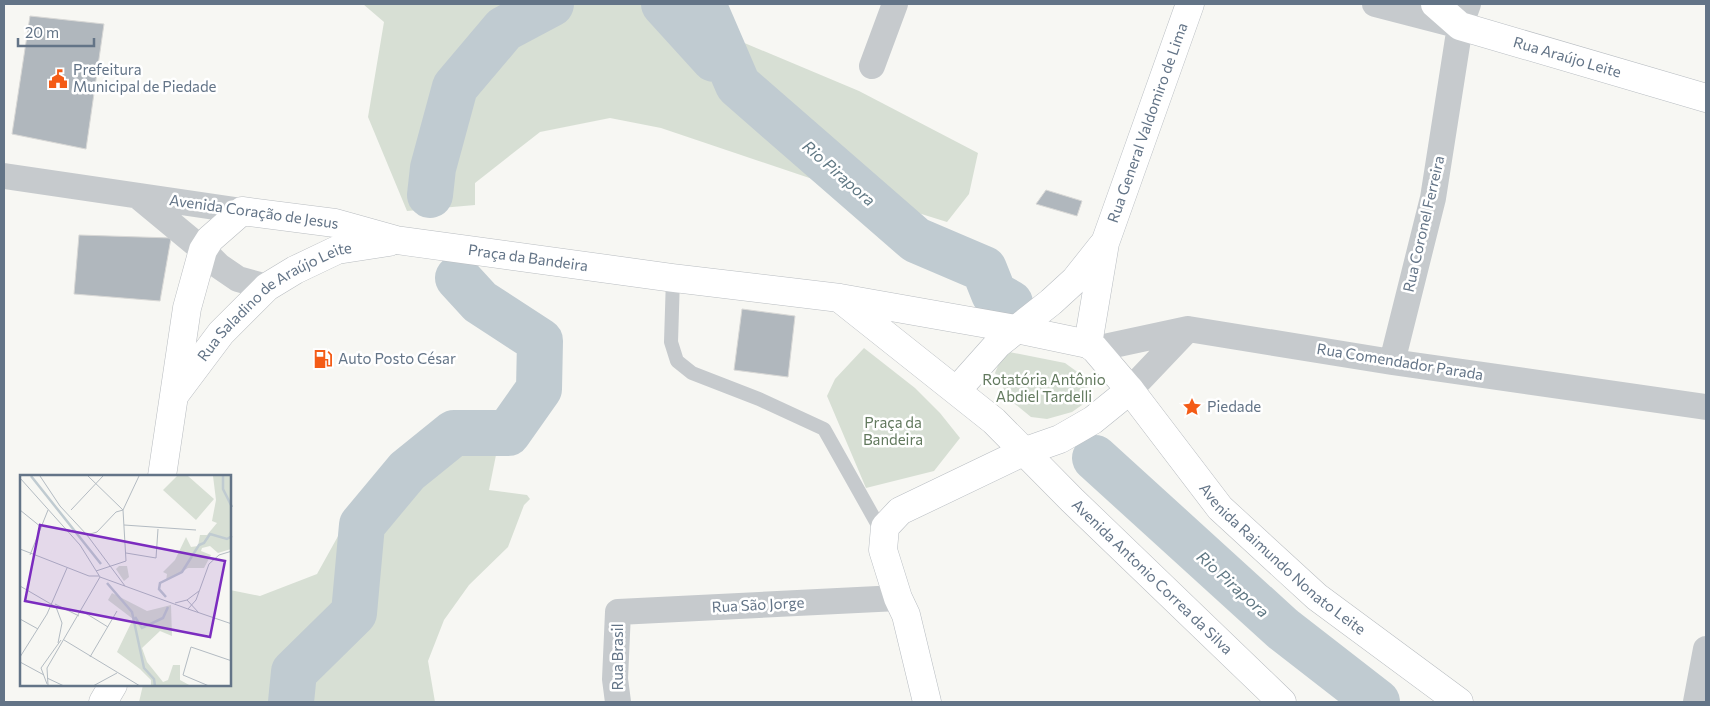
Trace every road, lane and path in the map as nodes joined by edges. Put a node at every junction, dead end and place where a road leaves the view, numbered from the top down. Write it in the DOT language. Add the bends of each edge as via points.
graph roads {
  1 [pos="895,4"];
  2 [pos="1375,4"];
  3 [pos="1435,4"];
  4 [pos="1185,6"];
  5 [pos="1464,15"];
  6 [pos="872,66"];
  7 [pos="1706,98"];
  8 [pos="4,176"];
  9 [pos="139,196"];
  10 [pos="242,211"];
  11 [pos="396,240"];
  12 [pos="1105,243"];
  13 [pos="203,250"];
  14 [pos="673,278"];
  15 [pos="267,288"];
  16 [pos="840,298"];
  17 [pos="1016,329"];
  18 [pos="1188,329"];
  19 [pos="1092,346"];
  20 [pos="1392,362"];
  21 [pos="957,390"];
  22 [pos="1130,390"];
  23 [pos="174,397"];
  24 [pos="1706,408"];
  25 [pos="1024,452"];
  26 [pos="162,475"];
  27 [pos="885,531"];
  28 [pos="898,598"];
  29 [pos="618,612"];
  30 [pos="1706,649"];
  31 [pos="112,686"];
  32 [pos="1701,692"];
  33 [pos="1273,701"];
  34 [pos="103,702"];
  35 [pos="618,702"];
  36 [pos="927,702"];
  37 [pos="1459,702"];
  1 -- 6 [label="street"];
  2 -- 5 [label="street"];
  3 -- 5 [label="main road, Rua Araújo Leite"];
  4 -- 12 [label="main road, Rua General Valdomiro de Lima"];
  5 -- 7 [label="main road, Rua Araújo Leite"];
  5 -- 20 [label="street, Rua Coronel Ferreira" via="1434,198"];
  8 -- 9 [label="street, Avenida Coração de Jesus"];
  9 -- 10 [label="street, Avenida Coração de Jesus"];
  9 -- 13 [label="street, Avenida Coração de Jesus"];
  10 -- 11 [label="main road, Avenida Coração de Jesus" via="335,223"];
  10 -- 13 [label="main road, Rua Saladino de Araújo Leite" via="225,224"];
  11 -- 14 [label="main road, Praça da Bandeira"];
  11 -- 15 [label="main road, Rua Saladino de Araújo Leite" via="336,250"];
  12 -- 17 [label="main road, Rua General Valdomiro de Lima" via="1075,280"];
  12 -- 19 [label="main road, Rua General Valdomiro de Lima"];
  13 -- 15 [label="street, Avenida Coração de Jesus" via="238,279"];
  13 -- 23 [label="main road, Rua Saladino de Araújo Leite" via="186,308"];
  14 -- 16 [label="main road, Praça da Bandeira"];
  14 -- 27 [label="lane" via="671,342 677,361 692,373 760,399 824,429"];
  15 -- 23 [label="main road, Rua Saladino de Araújo Leite" via="221,333"];
  16 -- 17 [label="main road, Praça da Bandeira"];
  16 -- 21 [label="main road"];
  17 -- 19 [label="main road, Praça da Bandeira"];
  17 -- 21 [label="main road, Rua General Valdomiro de Lima" via="998,344"];
  18 -- 19 [label="street, Rua Comendador Parada"];
  18 -- 20 [label="street, Rua Comendador Parada"];
  18 -- 22 [label="street"];
  19 -- 22 [label="main road, Avenida Raimundo Nonato Leite"];
  20 -- 24 [label="street, Rua Comendador Parada"];
  21 -- 25 [label="main road"];
  22 -- 25 [label="main road" via="1094,420"];
  22 -- 37 [label="main road, Avenida Raimundo Nonato Leite" via="1220,508 1317,597"];
  23 -- 26 [label="main road, Rua Saladino de Araújo Leite"];
  25 -- 27 [label="main road" via="900,511"];
  25 -- 33 [label="main road, Avenida Antonio Correa da Silva"];
  27 -- 28 [label="main road" via="883,550"];
  28 -- 29 [label="street, Rua São Jorge"];
  28 -- 36 [label="main road" via="906,615"];
  29 -- 35 [label="street, Rua Brasil" via="615,679"];
  30 -- 32 [label="street"];
  31 -- 34 [label="main road"];
}
